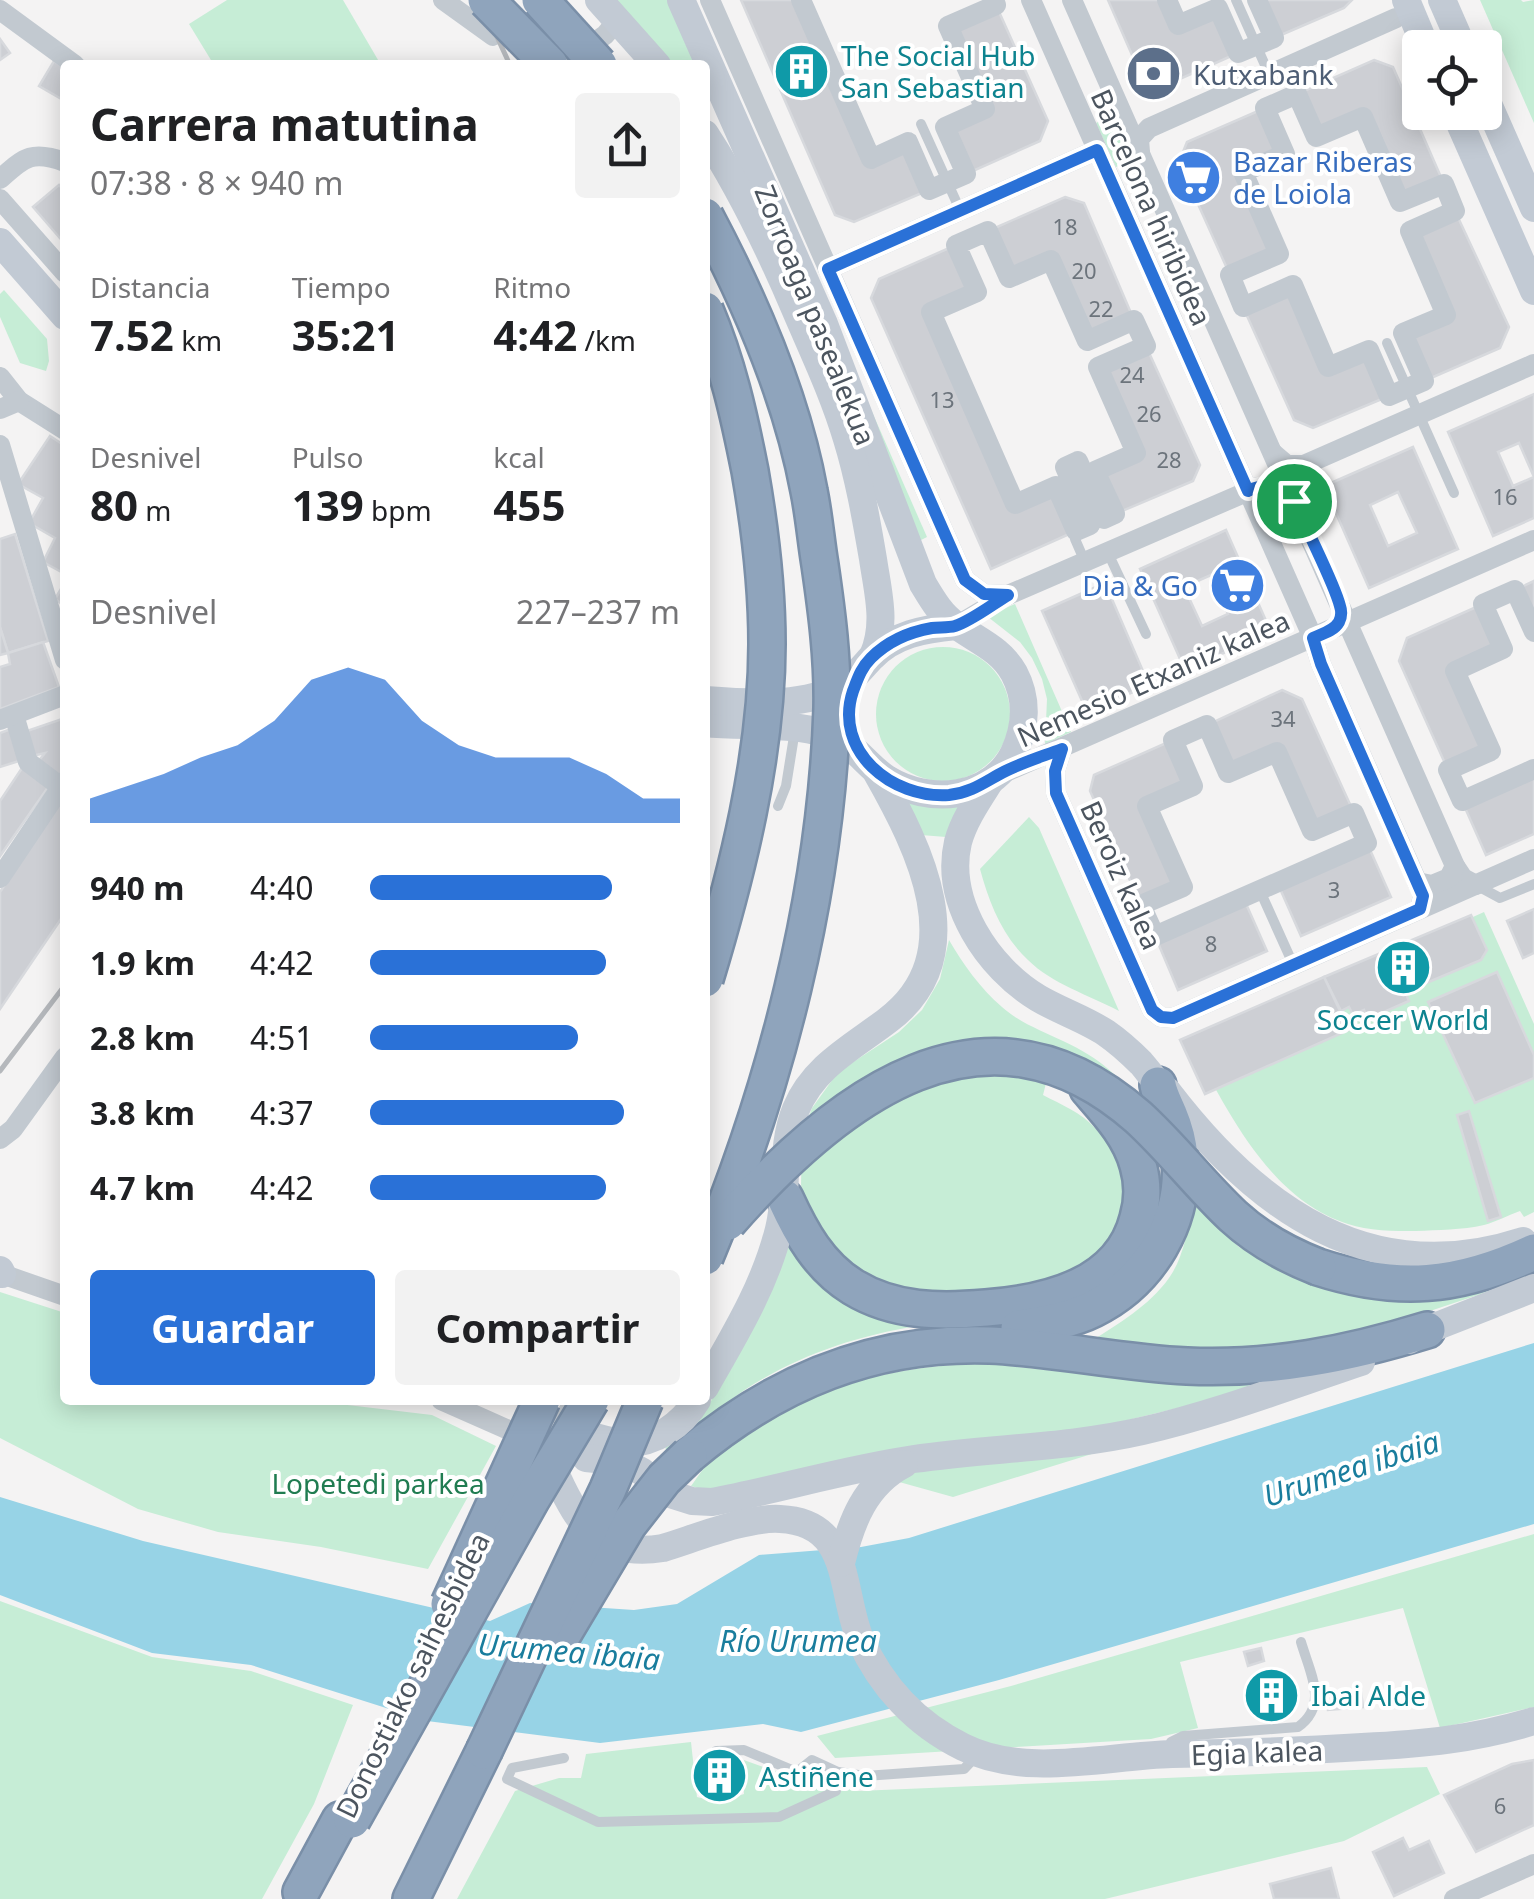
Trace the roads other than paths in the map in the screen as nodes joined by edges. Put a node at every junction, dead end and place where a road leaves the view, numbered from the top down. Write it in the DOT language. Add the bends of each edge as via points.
graph roads {
  1 [pos="443,0"];
  2 [pos="486,0"];
  3 [pos="540,0"];
  4 [pos="681,0"];
  5 [pos="710,0"];
  6 [pos="801,0"];
  7 [pos="994,0"];
  8 [pos="1030,0"];
  9 [pos="1072,0"];
  10 [pos="1167,0"];
  11 [pos="1236,0"];
  12 [pos="1257,0"];
  13 [pos="1442,0"];
  14 [pos="0,10"];
  15 [pos="609,10"];
  16 [pos="1414,17"];
  17 [pos="1455,30"];
  18 [pos="494,36"];
  19 [pos="1256,45"];
  20 [pos="68,60"];
  21 [pos="549,60"];
  22 [pos="594,60"];
  23 [pos="653,60"];
  24 [pos="707,60"];
  25 [pos="710,66"];
  26 [pos="1269,74"];
  27 [pos="921,124"];
  28 [pos="1463,130"];
  29 [pos="1500,130"];
  30 [pos="710,142"];
  31 [pos="1097,150"];
  32 [pos="1140,152"];
  33 [pos="60,161"];
  34 [pos="0,179"];
  35 [pos="947,182"];
  36 [pos="0,199"];
  37 [pos="1534,208"];
  38 [pos="960,210"];
  39 [pos="710,226"];
  40 [pos="0,242"];
  41 [pos="0,259"];
  42 [pos="60,267"];
  43 [pos="828,269"];
  44 [pos="1534,291"];
  45 [pos="60,310"];
  46 [pos="710,322"];
  47 [pos="60,326"];
  48 [pos="1388,343"];
  49 [pos="1534,364"];
  50 [pos="0,377"];
  51 [pos="1408,388"];
  52 [pos="9,405"];
  53 [pos="1419,414"];
  54 [pos="60,428"];
  55 [pos="0,445"];
  56 [pos="1136,453"];
  57 [pos="1273,453"];
  58 [pos="1239,470"];
  59 [pos="1248,491"];
  60 [pos="1454,494"];
  61 [pos="1227,500"];
  62 [pos="1294,501"];
  63 [pos="21,515"];
  64 [pos="0,523"];
  65 [pos="1075,538"];
  66 [pos="1534,540"];
  67 [pos="1108,552"];
  68 [pos="1085,562"];
  69 [pos="1008,595"];
  70 [pos="957,620"];
  71 [pos="1335,629"];
  72 [pos="1534,632"];
  73 [pos="1146,634"];
  74 [pos="60,644"];
  75 [pos="866,664"];
  76 [pos="60,697"];
  77 [pos="710,700"];
  78 [pos="7,717"];
  79 [pos="710,724"];
  80 [pos="796,728"];
  81 [pos="1062,749"];
  82 [pos="866,759"];
  83 [pos="1534,769"];
  84 [pos="994,778"];
  85 [pos="60,782"];
  86 [pos="60,788"];
  87 [pos="778,806"];
  88 [pos="1366,843"];
  89 [pos="1534,859"];
  90 [pos="1455,866"];
  91 [pos="0,878"];
  92 [pos="1417,882"];
  93 [pos="1534,884"];
  94 [pos="1476,885"];
  95 [pos="1261,892"];
  96 [pos="1420,909"];
  97 [pos="710,960"];
  98 [pos="1294,965"];
  99 [pos="60,1063"];
  100 [pos="1078,1077"];
  101 [pos="1158,1085"];
  102 [pos="10,1120"];
  103 [pos="0,1139"];
  104 [pos="785,1198"];
  105 [pos="1534,1238"];
  106 [pos="710,1242"];
  107 [pos="710,1246"];
  108 [pos="1534,1252"];
  109 [pos="1,1272"];
  110 [pos="1534,1288"];
  111 [pos="60,1294"];
  112 [pos="1427,1330"];
  113 [pos="956,1345"];
  114 [pos="710,1378"];
  115 [pos="452,1405"];
  116 [pos="644,1405"];
  117 [pos="694,1405"];
  118 [pos="556,1407"];
  119 [pos="587,1431"];
  120 [pos="532,1440"];
  121 [pos="914,1458"];
  122 [pos="558,1478"];
  123 [pos="842,1563"];
  124 [pos="1301,1642"];
  125 [pos="1534,1722"];
  126 [pos="716,1750"];
  127 [pos="484,1751"];
  128 [pos="979,1754"];
  129 [pos="1169,1754"];
  130 [pos="564,1758"];
  131 [pos="838,1772"];
  132 [pos="346,1820"];
  133 [pos="1534,1864"];
  134 [pos="301,1892"];
  135 [pos="410,1899"];
  136 [pos="1454,1899"];
  1 -- 18 [label="street"];
  2 -- 21 [label="highway, bridge"];
  3 -- 22 [label="highway, bridge"];
  4 -- 24 [label="street, Zorroaga pasealekua"];
  5 -- 43 [label="street"];
  6 -- 35 [label="street" via="871,159 908,142 929,190"];
  7 -- 35 [label="street" via="996,5 948,26 985,109 945,127 966,174"];
  8 -- 31 [label="street, Barcelona hiribidea"];
  9 -- 32 [label="street, Barcelona hiribidea"];
  10 -- 19 [label="street" via="1178,26 1218,8 1238,53"];
  11 -- 19 [label="lane"];
  12 -- 19 [label="street" via="1274,38"];
  13 -- 17 [label="street"];
  14 -- 20 [label="street"];
  15 -- 21 [label="street" via="605,35"];
  15 -- 23 [label="street"];
  16 -- 26 [label="street"];
  19 -- 26 [label="lane"];
  25 -- 70 [label="street, Zorroaga pasealekua" via="824,324 923,584"];
  26 -- 32 [label="street" via="1149,128 1139,139"];
  27 -- 35 [label="lane"];
  28 -- 44 [label="street"];
  29 -- 37 [label="street"];
  30 -- 75 [label="street, Zorroaga pasealekua" via="778,266 846,437 881,609 881,633"];
  31 -- 38 [label="street"];
  31 -- 58 [label="street, Barcelona hiribidea"];
  32 -- 57 [label="street, Barcelona hiribidea"];
  33 -- 34 [label="street" via="30,156"];
  35 -- 38 [label="lane"];
  36 -- 42 [label="street"];
  38 -- 43 [label="street"];
  39 -- 107 [label="highway, bridge" via="784,394 809,488 832,705 822,828 799,956 757,1115"];
  40 -- 45 [label="street"];
  41 -- 47 [label="street"];
  43 -- 69 [label="street" via="965,580 984,594"];
  46 -- 97 [label="highway, bridge" via="741,422 756,507 767,648 747,820"];
  48 -- 51 [label="lane"];
  49 -- 53 [label="street"];
  50 -- 52 [label="street"];
  51 -- 51 [label="street" via="1424,382 1403,333 1446,314 1410,230 1455,211 1444,184 1400,202 1363,117 1316,138 1297,94 1265,108 1285,154 1244,172 1279,254 1230,275 1243,306 1293,285 1328,368 1370,350 1389,396"];
  51 -- 53 [label="lane"];
  52 -- 54 [label="street"];
  53 -- 57 [label="street" via="1304,465 1286,464"];
  53 -- 60 [label="lane"];
  55 -- 63 [label="street"];
  56 -- 56 [label="street" via="1095,471 1116,514 1104,519 1078,461 1064,467 1090,525 1076,531 1056,486 1015,504 931,312 976,292 956,245 988,231 1009,278 1051,260 1086,341 1134,320 1146,346 1098,367"];
  57 -- 62 [label="street, Barcelona hiribidea"];
  58 -- 59 [label="street, Barcelona hiribidea"];
  58 -- 61 [label="street" via="1238,487"];
  59 -- 61 [label="street"];
  59 -- 62 [label="street" via="1278,488"];
  59 -- 71 [label="street, Barcelona hiribidea"];
  61 -- 67 [label="street"];
  62 -- 71 [label="street, Barcelona hiribidea"];
  63 -- 64 [label="street"];
  63 -- 74 [label="street"];
  65 -- 68 [label="lane"];
  66 -- 71 [label="street, Nemesio Etxaniz kalea"];
  67 -- 68 [label="street"];
  67 -- 73 [label="lane"];
  68 -- 69 [label="street"];
  69 -- 70 [label="street"];
  70 -- 75 [label="street" via="904,636"];
  70 -- 84 [label="street" via="1012,669 1024,702 1021,735"];
  71 -- 81 [label="street, Nemesio Etxaniz kalea"];
  71 -- 90 [label="street, Barcelona hiribidea"];
  71 -- 92 [label="street, Barcelona hiribidea"];
  72 -- 83 [label="street" via="1515,590 1483,604 1504,650 1456,671 1491,751 1448,770 1462,801"];
  75 -- 77 [label="street" via="834,690 805,698"];
  75 -- 82 [label="street" via="848,723"];
  76 -- 78 [label="street"];
  78 -- 85 [label="street" via="28,762"];
  79 -- 80 [label="street"];
  80 -- 82 [label="street" via="830,735"];
  80 -- 87 [label="lane"];
  81 -- 84 [label="street, Nemesio Etxaniz kalea"];
  81 -- 98 [label="street, Beroiz kalea" via="1056,793 1152,1010 1173,1018"];
  82 -- 84 [label="street" via="889,780 928,794 964,792"];
  82 -- 104 [label="street" via="924,871 932,949 912,998 809,1085 790,1128"];
  84 -- 101 [label="street" via="965,823 956,853 973,928 1022,987 1115,1039"];
  86 -- 91 [label="street"];
  88 -- 88 [label="street" via="1354,813 1312,831 1277,752 1228,773 1207,725 1173,740 1194,786 1147,806 1183,887 1141,905 1155,936"];
  89 -- 94 [label="street"];
  90 -- 92 [label="street" via="1449,878"];
  90 -- 94 [label="street, Barcelona hiribidea"];
  92 -- 96 [label="street, Barcelona hiribidea"];
  93 -- 94 [label="lane" via="1500,898"];
  94 -- 96 [label="street"];
  95 -- 98 [label="lane"];
  96 -- 98 [label="street"];
  99 -- 102 [label="street"];
  100 -- 104 [label="highway, bridge" via="1126,1138 1142,1186 1128,1244 1102,1274 1078,1288 968,1310 884,1302 825,1264"];
  100 -- 106 [label="highway, bridge" via="1038,1062 985,1058 933,1066 893,1082 798,1149"];
  100 -- 108 [label="highway, bridge" via="1135,1115 1249,1229 1318,1267 1364,1280 1428,1282 1484,1273"];
  101 -- 105 [label="street" via="1264,1192 1339,1238 1424,1257 1474,1254"];
  101 -- 113 [label="highway" via="1178,1141 1179,1193 1150,1262 1091,1310"];
  102 -- 103 [label="street" via="13,1129"];
  104 -- 114 [label="street" via="758,1290"];
  109 -- 111 [label="street"];
  110 -- 112 [label="street"];
  112 -- 113 [label="highway" via="1346,1353 1232,1366"];
  112 -- 121 [label="street" via="1391,1352 1178,1423 1096,1439"];
  113 -- 127 [label="highway, bridge" via="892,1352 828,1370 769,1397 689,1455 628,1525 513,1720"];
  115 -- 120 [label="street"];
  116 -- 127 [label="highway, bridge"];
  117 -- 119 [label="street" via="675,1426 650,1439 622,1443"];
  118 -- 119 [label="street"];
  118 -- 120 [label="street"];
  118 -- 132 [label="highway, Donostiako saihesbidea, bridge" via="443,1615"];
  119 -- 121 [label="street" via="673,1495 692,1501"];
  119 -- 122 [label="street" via="575,1473"];
  119 -- 132 [label="highway, bridge" via="532,1500"];
  120 -- 122 [label="street" via="536,1465"];
  121 -- 123 [label="street" via="878,1482 858,1510"];
  122 -- 123 [label="street" via="580,1521 623,1548 663,1548 766,1519 792,1520 817,1530"];
  123 -- 128 [label="street, Egia kalea" via="852,1616 870,1658 906,1707"];
  124 -- 129 [label="lane" via="1316,1696 1310,1718 1298,1727 1183,1736 1171,1742"];
  125 -- 129 [label="street, Egia kalea" via="1426,1744"];
  126 -- 131 [label="lane" via="744,1750 797,1772 812,1760"];
  127 -- 135 [label="highway"];
  128 -- 129 [label="street, Egia kalea" via="1022,1763"];
  128 -- 131 [label="lane" via="954,1770"];
  130 -- 131 [label="lane" via="512,1768 507,1779 598,1822 779,1817 836,1791"];
  132 -- 134 [label="highway, Donostiako saihesbidea"];
  133 -- 136 [label="street"];
}
